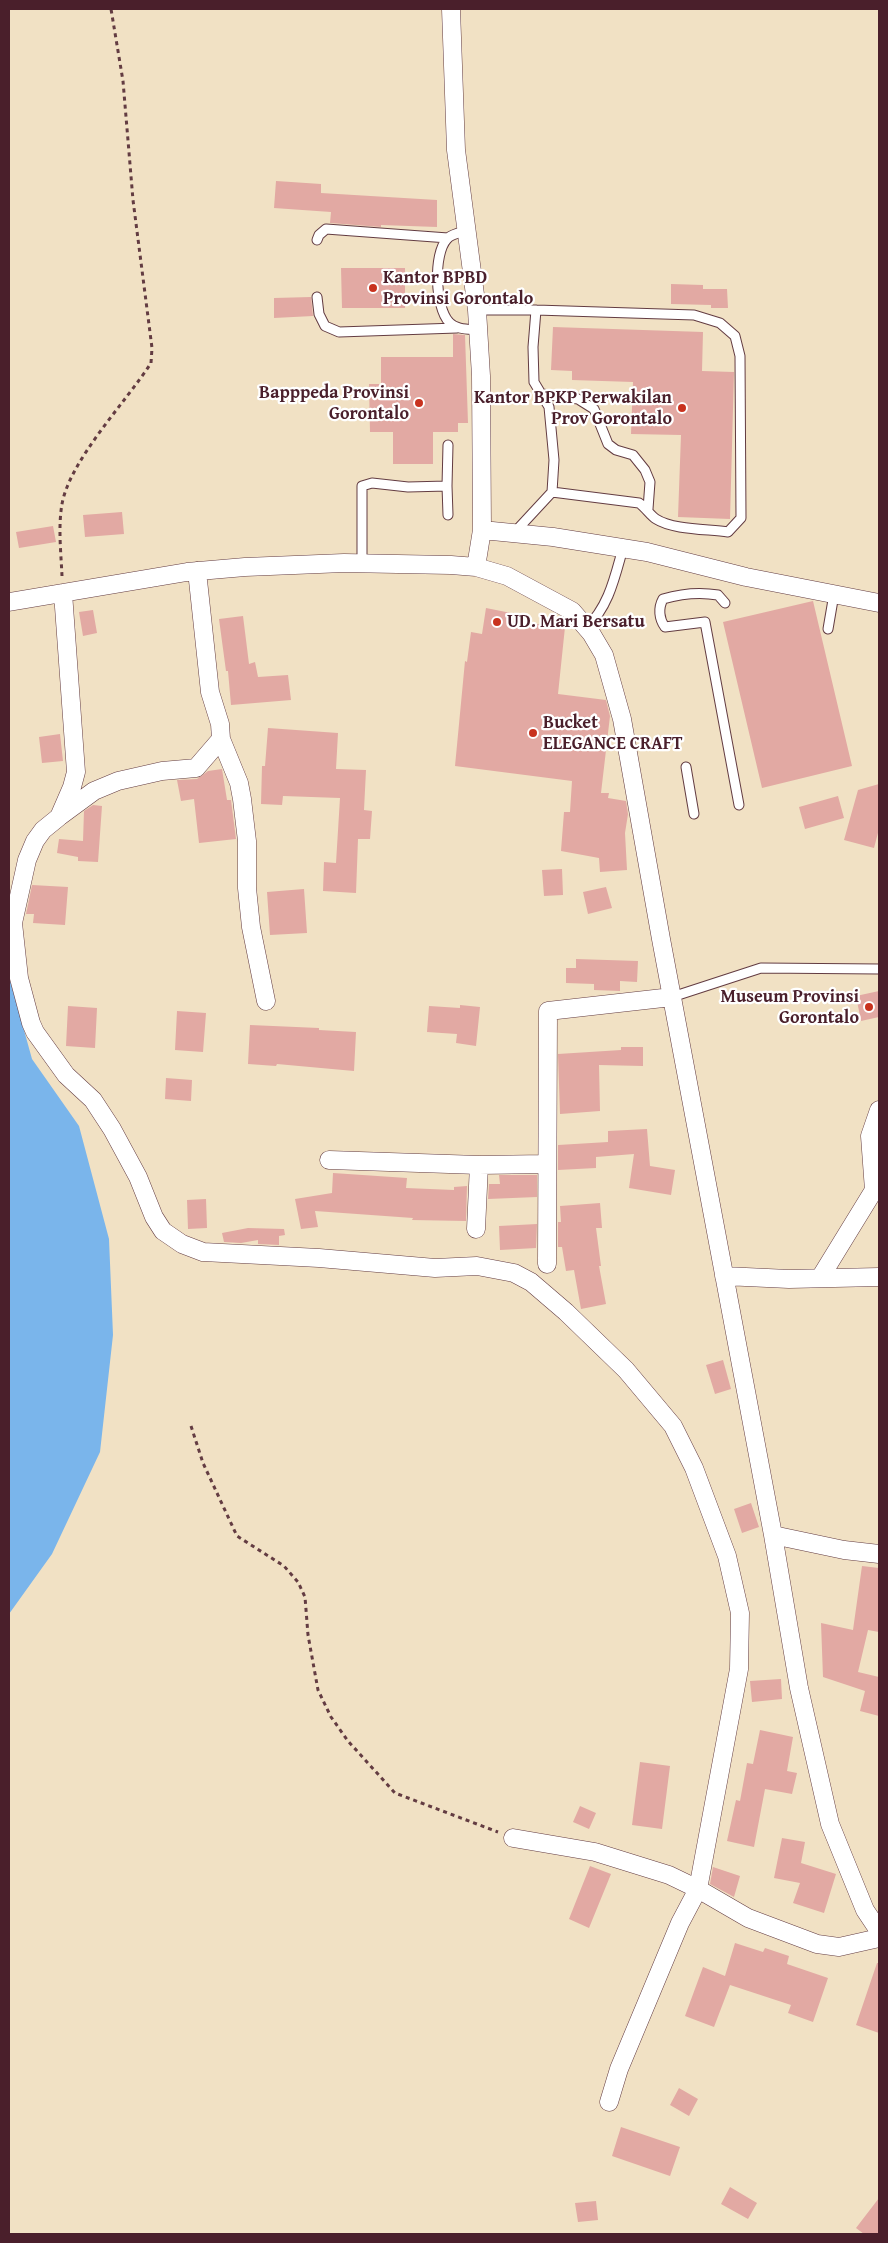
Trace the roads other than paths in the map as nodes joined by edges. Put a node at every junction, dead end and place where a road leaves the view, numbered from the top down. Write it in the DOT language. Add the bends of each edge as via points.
graph roads {
  1 [pos="451,9"];
  2 [pos="467,234"];
  3 [pos="448,238"];
  4 [pos="317,240"];
  5 [pos="317,297"];
  6 [pos="477,310"];
  7 [pos="536,310"];
  8 [pos="458,328"];
  9 [pos="479,330"];
  10 [pos="542,394"];
  11 [pos="448,445"];
  12 [pos="447,486"];
  13 [pos="552,492"];
  14 [pos="648,509"];
  15 [pos="448,515"];
  16 [pos="482,530"];
  17 [pos="514,532"];
  18 [pos="624,548"];
  19 [pos="362,563"];
  20 [pos="476,567"];
  21 [pos="197,571"];
  22 [pos="63,594"];
  23 [pos="834,594"];
  24 [pos="9,602"];
  25 [pos="725,603"];
  26 [pos="879,603"];
  27 [pos="586,628"];
  28 [pos="828,629"];
  29 [pos="221,738"];
  30 [pos="686,767"];
  31 [pos="739,805"];
  32 [pos="694,814"];
  33 [pos="59,817"];
  34 [pos="879,969"];
  35 [pos="672,997"];
  36 [pos="266,1001"];
  37 [pos="879,1110"];
  38 [pos="329,1160"];
  39 [pos="546,1164"];
  40 [pos="479,1165"];
  41 [pos="476,1229"];
  42 [pos="547,1264"];
  43 [pos="724,1276"];
  44 [pos="879,1277"];
  45 [pos="820,1278"];
  46 [pos="773,1535"];
  47 [pos="879,1554"];
  48 [pos="513,1838"];
  49 [pos="698,1889"];
  50 [pos="879,1931"];
  51 [pos="879,1938"];
  52 [pos="608,2102"];
  1 -- 2 [label="street" via="456,150"];
  2 -- 3 [label="lane" via="461,232"];
  2 -- 6 [label="street"];
  3 -- 4 [label="lane" via="326,229"];
  3 -- 8 [label="lane" via="441,248 437,280 448,322"];
  5 -- 8 [label="lane" via="319,314 325,326 339,332"];
  6 -- 7 [label="lane"];
  6 -- 9 [label="street"];
  7 -- 10 [label="lane" via="534,382"];
  7 -- 14 [label="lane" via="694,315 720,323 735,336 740,356 741,518 728,532 669,524 654,518"];
  8 -- 9 [label="lane"];
  9 -- 16 [label="street"];
  10 -- 13 [label="lane" via="549,407 552,429"];
  10 -- 14 [label="lane" via="578,399 594,409 608,444 633,455 645,470 650,482"];
  11 -- 12 [label="lane"];
  12 -- 15 [label="lane"];
  12 -- 19 [label="lane" via="408,487 372,483 362,486"];
  13 -- 14 [label="lane" via="639,503"];
  13 -- 17 [label="lane"];
  16 -- 17 [label="street"];
  16 -- 20 [label="street"];
  17 -- 18 [label="street"];
  18 -- 23 [label="street"];
  18 -- 27 [label="lane" via="604,607"];
  19 -- 20 [label="street"];
  19 -- 21 [label="street" via="245,566"];
  20 -- 27 [label="street" via="507,576 549,598 572,611"];
  21 -- 22 [label="street"];
  21 -- 29 [label="street" via="207,672"];
  22 -- 24 [label="street"];
  22 -- 33 [label="street" via="76,772"];
  23 -- 26 [label="street"];
  23 -- 28 [label="lane"];
  25 -- 31 [label="lane" via="718,595 709,593 674,596 663,599 660,615 665,628 705,622"];
  27 -- 35 [label="street" via="604,655 622,719"];
  29 -- 33 [label="street" via="196,768 162,770 118,781 94,791"];
  29 -- 36 [label="street" via="242,799 251,927"];
  30 -- 32 [label="lane"];
  33 -- 49 [label="street" via="35,841 18,893 13,923 19,978 36,1032 66,1075 93,1100 112,1129 163,1232 203,1252 436,1268 477,1266 514,1273 532,1282 566,1312 626,1370 673,1426 694,1468 727,1556 740,1613 739,1669"];
  34 -- 35 [label="lane" via="761,968"];
  35 -- 39 [label="street" via="548,1011"];
  35 -- 43 [label="street"];
  37 -- 45 [label="street" via="870,1136 874,1190"];
  38 -- 40 [label="street"];
  39 -- 40 [label="street"];
  39 -- 42 [label="street"];
  40 -- 41 [label="street"];
  43 -- 45 [label="street"];
  43 -- 46 [label="street"];
  44 -- 45 [label="street"];
  46 -- 47 [label="street"];
  46 -- 50 [label="street" via="799,1688 830,1824 865,1910"];
  48 -- 49 [label="street" via="595,1852 669,1875"];
  49 -- 51 [label="street" via="748,1918 817,1944 839,1947"];
  49 -- 52 [label="street" via="680,1923"];
}
